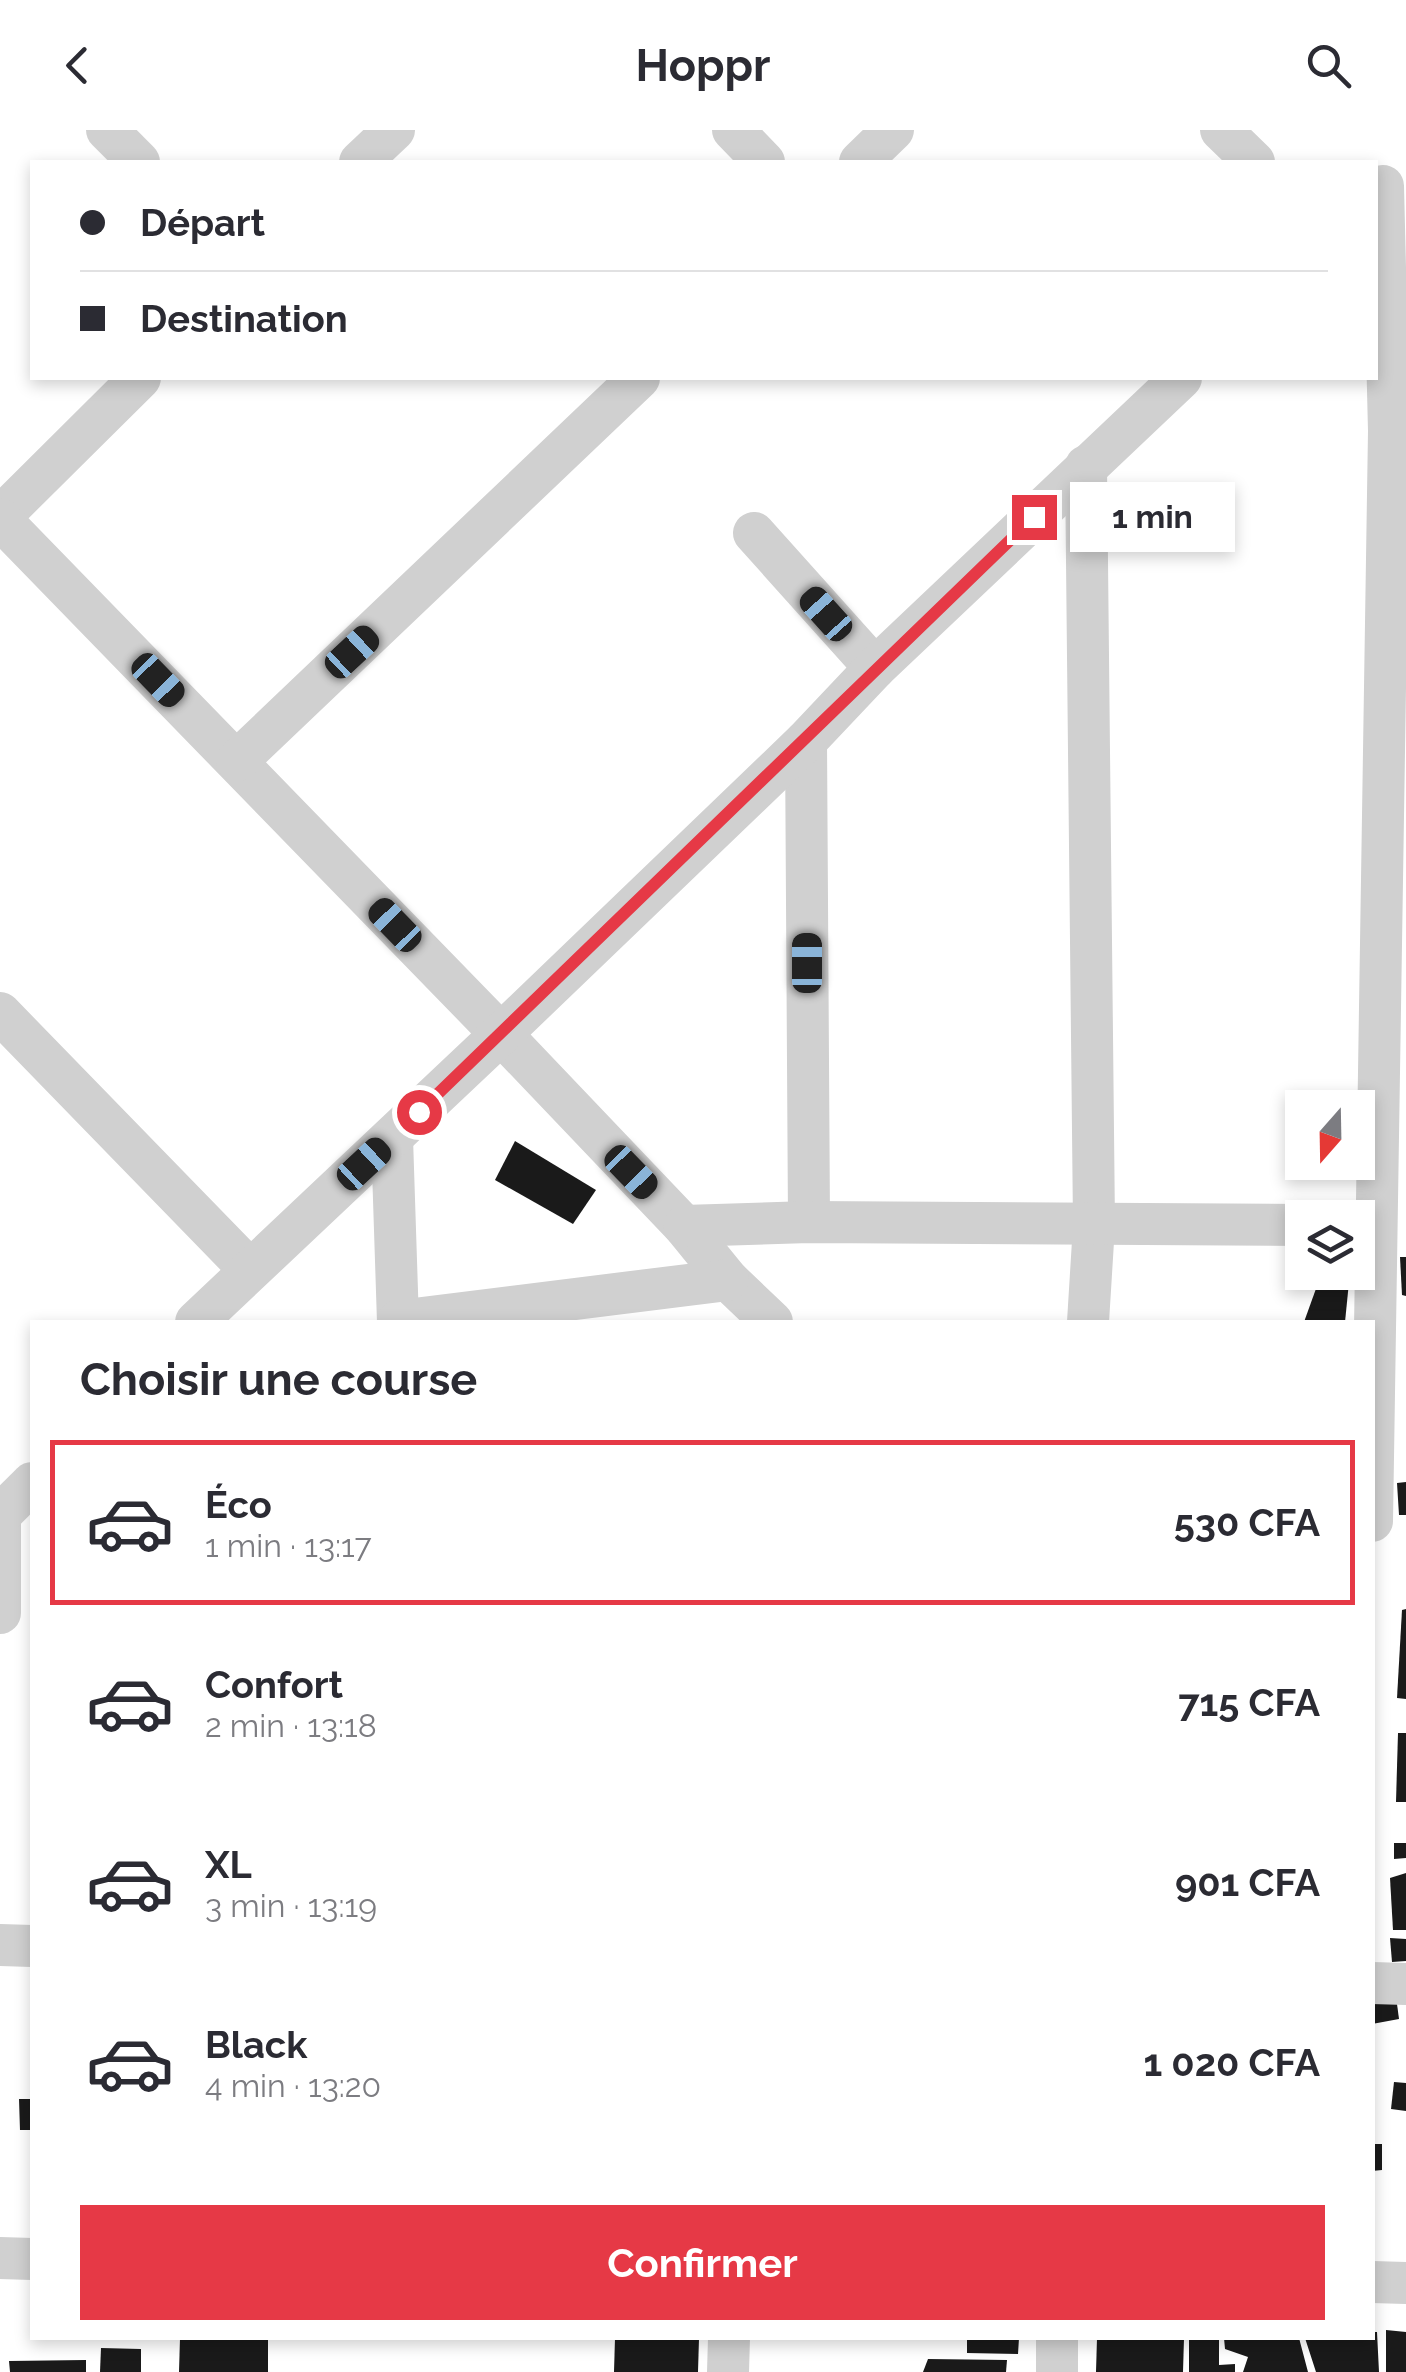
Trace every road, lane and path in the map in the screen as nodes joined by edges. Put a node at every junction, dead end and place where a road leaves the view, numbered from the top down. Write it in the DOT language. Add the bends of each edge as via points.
graph roads {
  1 [pos="107,130"];
  2 [pos="394,130"];
  3 [pos="733,130"];
  4 [pos="893,130"];
  5 [pos="1221,130"];
  6 [pos="137,160"];
  7 [pos="362,160"];
  8 [pos="762,160"];
  9 [pos="862,160"];
  10 [pos="1252,160"];
  11 [pos="1388,182"];
  12 [pos="138,380"];
  13 [pos="638,380"];
  14 [pos="1179,380"];
  15 [pos="1397,431"];
  16 [pos="1086,466"];
  17 [pos="0,518"];
  18 [pos="754,533"];
  19 [pos="875,668"];
  20 [pos="806,741"];
  21 [pos="237,761"];
  22 [pos="0,1013"];
  23 [pos="501,1034"];
  24 [pos="392,1138"];
  25 [pos="809,1222"];
  26 [pos="1094,1225"];
  27 [pos="684,1226"];
  28 [pos="1285,1226"];
  29 [pos="1381,1226"];
  30 [pos="250,1270"];
  31 [pos="752,1308"];
  32 [pos="198,1320"];
  33 [pos="398,1320"];
  34 [pos="449,1320"];
  35 [pos="1088,1320"];
  36 [pos="1375,1423"];
  37 [pos="30,1485"];
  38 [pos="0,1514"];
  39 [pos="0,1614"];
  40 [pos="0,1946"];
  41 [pos="30,1946"];
  42 [pos="1375,1982"];
  43 [pos="1406,1984"];
  44 [pos="0,2258"];
  45 [pos="30,2259"];
  46 [pos="1375,2282"];
  47 [pos="1406,2283"];
  48 [pos="729,2340"];
  49 [pos="1057,2340"];
  50 [pos="728,2372"];
  51 [pos="1056,2372"];
  1 -- 6 [label="street"];
  2 -- 7 [label="street"];
  3 -- 8 [label="street"];
  4 -- 9 [label="street"];
  5 -- 10 [label="street"];
  11 -- 15 [label="street"];
  12 -- 17 [label="street"];
  13 -- 21 [label="street"];
  14 -- 16 [label="street"];
  15 -- 29 [label="street"];
  16 -- 19 [label="street"];
  16 -- 26 [label="street"];
  17 -- 21 [label="street"];
  18 -- 19 [label="street"];
  19 -- 20 [label="street"];
  20 -- 23 [label="street"];
  20 -- 25 [label="street"];
  21 -- 23 [label="street"];
  22 -- 30 [label="street"];
  23 -- 24 [label="street"];
  23 -- 27 [label="street"];
  24 -- 30 [label="street"];
  24 -- 33 [label="street"];
  25 -- 26 [label="street"];
  25 -- 27 [label="street"];
  26 -- 28 [label="street"];
  26 -- 35 [label="street"];
  27 -- 31 [label="street"];
  29 -- 36 [label="street"];
  30 -- 32 [label="street"];
  31 -- 34 [label="street"];
  37 -- 38 [label="street"];
  38 -- 39 [label="street"];
  40 -- 41 [label="street"];
  42 -- 43 [label="street"];
  44 -- 45 [label="street"];
  46 -- 47 [label="street"];
  48 -- 50 [label="street"];
  49 -- 51 [label="street"];
}
